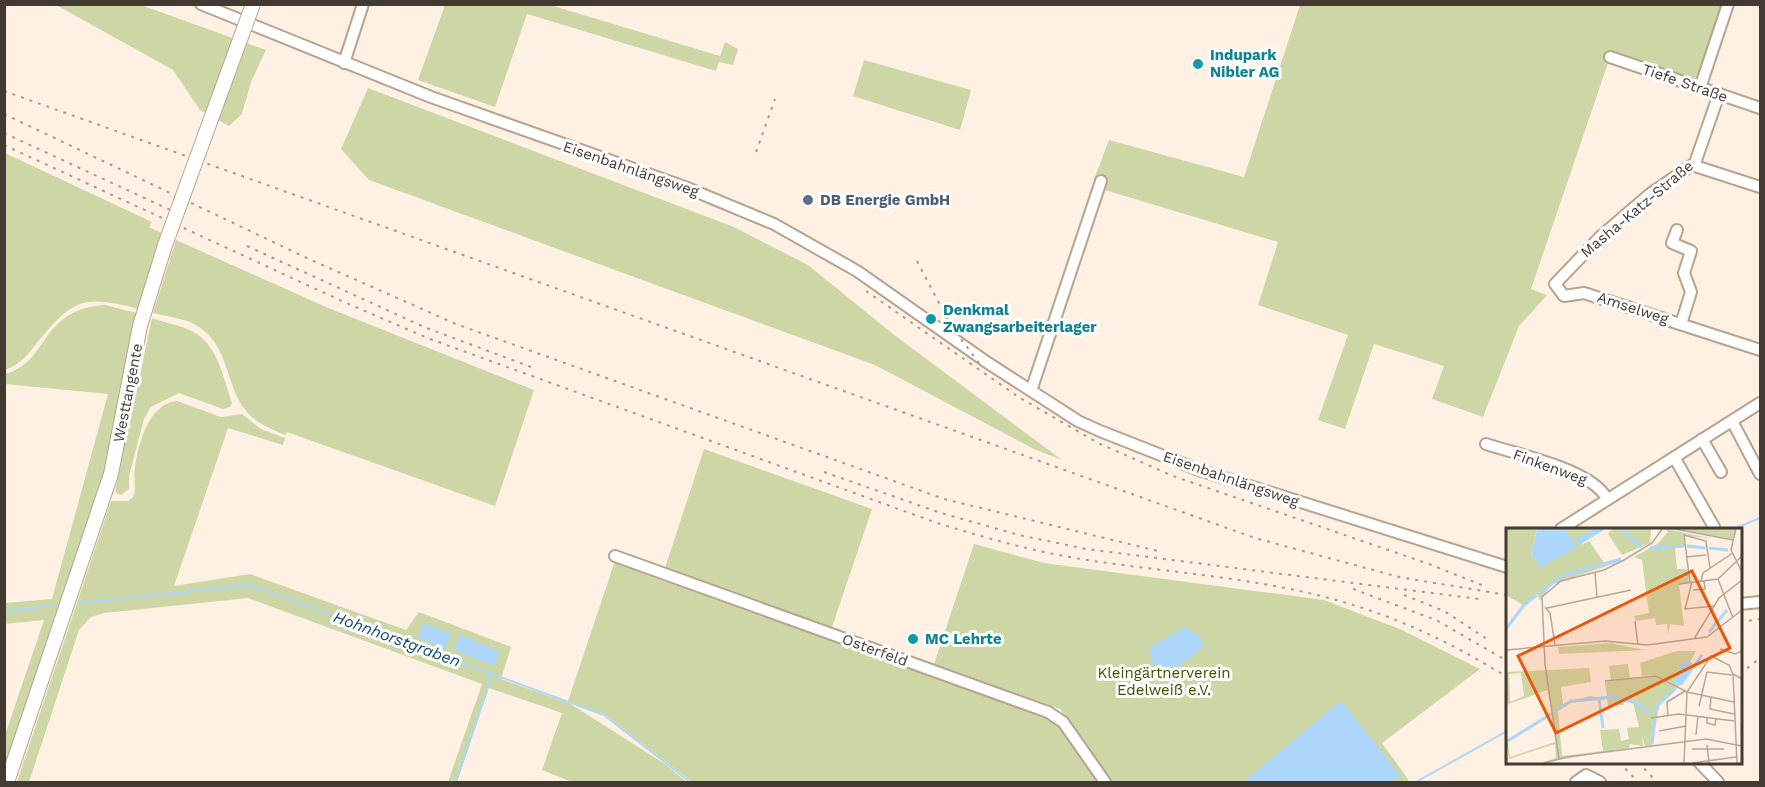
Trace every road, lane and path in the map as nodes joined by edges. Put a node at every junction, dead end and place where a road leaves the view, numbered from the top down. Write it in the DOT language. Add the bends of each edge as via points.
graph roads {
  1 [pos="201,4"];
  2 [pos="253,4"];
  3 [pos="363,4"];
  4 [pos="1728,4"];
  5 [pos="1611,57"];
  6 [pos="344,63"];
  7 [pos="1700,88"];
  8 [pos="1719,94"];
  9 [pos="1761,108"];
  10 [pos="1695,163"];
  11 [pos="1101,181"];
  12 [pos="1761,187"];
  13 [pos="1677,230"];
  14 [pos="1584,293"];
  15 [pos="1681,324"];
  16 [pos="1760,346"];
  17 [pos="1031,391"];
  18 [pos="1761,402"];
  19 [pos="1732,421"];
  20 [pos="1702,439"];
  21 [pos="1486,444"];
  22 [pos="1674,457"];
  23 [pos="1721,472"];
  24 [pos="1761,474"];
  25 [pos="1607,499"];
  26 [pos="1714,527"];
  27 [pos="1563,528"];
  28 [pos="615,556"];
  29 [pos="1506,567"];
  30 [pos="1761,602"];
  31 [pos="1741,604"];
  32 [pos="1700,763"];
  33 [pos="1599,781"];
  34 [pos="8,783"];
  35 [pos="1105,783"];
  36 [pos="1576,783"];
  37 [pos="1718,783"];
  1 -- 6 [label="street, Eisenbahnlängsweg"];
  2 -- 34 [label="main road, Westtangente, bridge" via="147,300 111,474"];
  3 -- 6 [label="street"];
  4 -- 7 [label="street"];
  5 -- 7 [label="street, Tiefe Straße"];
  6 -- 17 [label="street, Eisenbahnlängsweg" via="684,187 774,224 901,299"];
  7 -- 8 [label="street, Tiefe Straße"];
  8 -- 9 [label="street, Tiefe Straße"];
  8 -- 10 [label="street, Masha-Katz-Straße"];
  10 -- 12 [label="street"];
  10 -- 14 [label="street, Masha-Katz-Straße" via="1650,194 1601,236 1555,284 1564,296"];
  11 -- 17 [label="street"];
  13 -- 15 [label="street, Amselweg" via="1672,243 1691,251 1684,273 1691,292"];
  14 -- 15 [label="street, Amselweg"];
  15 -- 16 [label="street, Amselweg"];
  17 -- 29 [label="street, Eisenbahnlängsweg" via="1078,421 1150,452"];
  18 -- 19 [label="street"];
  19 -- 20 [label="street"];
  19 -- 24 [label="street"];
  20 -- 22 [label="street"];
  20 -- 23 [label="street"];
  21 -- 25 [label="street, Finkenweg" via="1584,477 1603,490"];
  22 -- 25 [label="street"];
  22 -- 26 [label="street"];
  25 -- 27 [label="street"];
  28 -- 35 [label="street, Osterfeld" via="1048,712 1063,722"];
  30 -- 31 [label="street"];
  32 -- 37 [label="street"];
  33 -- 36 [label="street" via="1586,775"];
}
